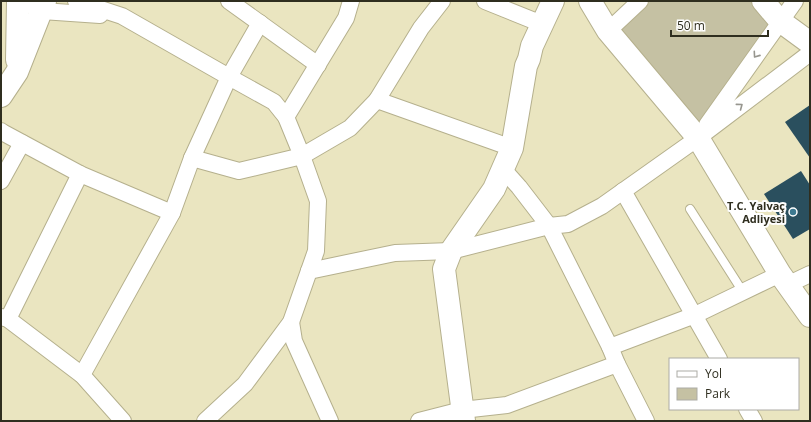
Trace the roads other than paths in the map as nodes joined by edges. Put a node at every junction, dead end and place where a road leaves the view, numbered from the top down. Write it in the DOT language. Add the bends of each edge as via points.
graph roads {
  1 [pos="18,1"];
  2 [pos="23,1"];
  3 [pos="76,1"];
  4 [pos="229,1"];
  5 [pos="351,1"];
  6 [pos="442,1"];
  7 [pos="485,1"];
  8 [pos="553,1"];
  9 [pos="590,1"];
  10 [pos="640,1"];
  11 [pos="763,1"];
  12 [pos="795,1"];
  13 [pos="44,6"];
  14 [pos="122,16"];
  15 [pos="780,21"];
  16 [pos="260,23"];
  17 [pos="542,24"];
  18 [pos="608,31"];
  19 [pos="810,43"];
  20 [pos="810,53"];
  21 [pos="318,65"];
  22 [pos="17,72"];
  23 [pos="229,77"];
  24 [pos="1,96"];
  25 [pos="377,100"];
  26 [pos="286,117"];
  27 [pos="1,131"];
  28 [pos="698,138"];
  29 [pos="22,143"];
  30 [pos="512,148"];
  31 [pos="302,156"];
  32 [pos="192,158"];
  33 [pos="503,169"];
  34 [pos="80,174"];
  35 [pos="1,180"];
  36 [pos="624,191"];
  37 [pos="690,209"];
  38 [pos="172,213"];
  39 [pos="549,226"];
  40 [pos="451,251"];
  41 [pos="309,271"];
  42 [pos="810,274"];
  43 [pos="784,279"];
  44 [pos="743,292"];
  45 [pos="695,315"];
  46 [pos="810,316"];
  47 [pos="5,318"];
  48 [pos="291,322"];
  49 [pos="610,347"];
  50 [pos="718,358"];
  51 [pos="617,364"];
  52 [pos="82,375"];
  53 [pos="748,410"];
  54 [pos="463,415"];
  55 [pos="123,421"];
  56 [pos="205,421"];
  57 [pos="330,421"];
  58 [pos="419,421"];
  59 [pos="646,421"];
  60 [pos="754,421"];
  1 -- 22 [label="street"];
  2 -- 13 [label="street"];
  3 -- 14 [label="street"];
  4 -- 16 [label="street"];
  5 -- 21 [label="street" via="346,18"];
  6 -- 25 [label="street" via="421,28"];
  7 -- 17 [label="street"];
  8 -- 17 [label="street"];
  9 -- 18 [label="street"];
  10 -- 18 [label="street"];
  11 -- 15 [label="street"];
  12 -- 15 [label="street"];
  13 -- 14 [label="street"];
  13 -- 22 [label="street"];
  14 -- 23 [label="street"];
  15 -- 19 [label="street"];
  15 -- 28 [label="street, one-way"];
  16 -- 21 [label="street"];
  16 -- 23 [label="street"];
  17 -- 30 [label="street" via="526,66"];
  18 -- 28 [label="street"];
  28 -- 20 [label="street, one-way"];
  21 -- 26 [label="street"];
  22 -- 24 [label="street"];
  23 -- 26 [label="street" via="274,102"];
  23 -- 32 [label="street"];
  25 -- 30 [label="street"];
  25 -- 31 [label="street" via="350,128"];
  26 -- 31 [label="street"];
  27 -- 29 [label="street"];
  28 -- 36 [label="street"];
  28 -- 43 [label="street"];
  29 -- 34 [label="street"];
  29 -- 35 [label="street"];
  30 -- 33 [label="street"];
  31 -- 32 [label="street" via="239,171"];
  31 -- 41 [label="street" via="318,201 316,251"];
  32 -- 38 [label="street"];
  33 -- 39 [label="street"];
  33 -- 40 [label="street" via="494,189"];
  34 -- 38 [label="street"];
  34 -- 47 [label="street"];
  36 -- 39 [label="street" via="568,224"];
  36 -- 45 [label="street"];
  37 -- 44 [label="lane"];
  38 -- 52 [label="street"];
  39 -- 40 [label="street"];
  39 -- 49 [label="street"];
  40 -- 41 [label="street" via="395,253"];
  40 -- 54 [label="street" via="444,269"];
  41 -- 48 [label="street"];
  42 -- 43 [label="street"];
  43 -- 44 [label="street"];
  43 -- 46 [label="street"];
  44 -- 45 [label="street"];
  45 -- 49 [label="street"];
  45 -- 50 [label="street"];
  47 -- 52 [label="street"];
  48 -- 56 [label="street" via="245,384"];
  48 -- 57 [label="street" via="294,341"];
  49 -- 51 [label="street"];
  51 -- 54 [label="street" via="507,405"];
  51 -- 59 [label="street"];
  52 -- 55 [label="street"];
  53 -- 60 [label="street"];
  54 -- 58 [label="street"];
}
